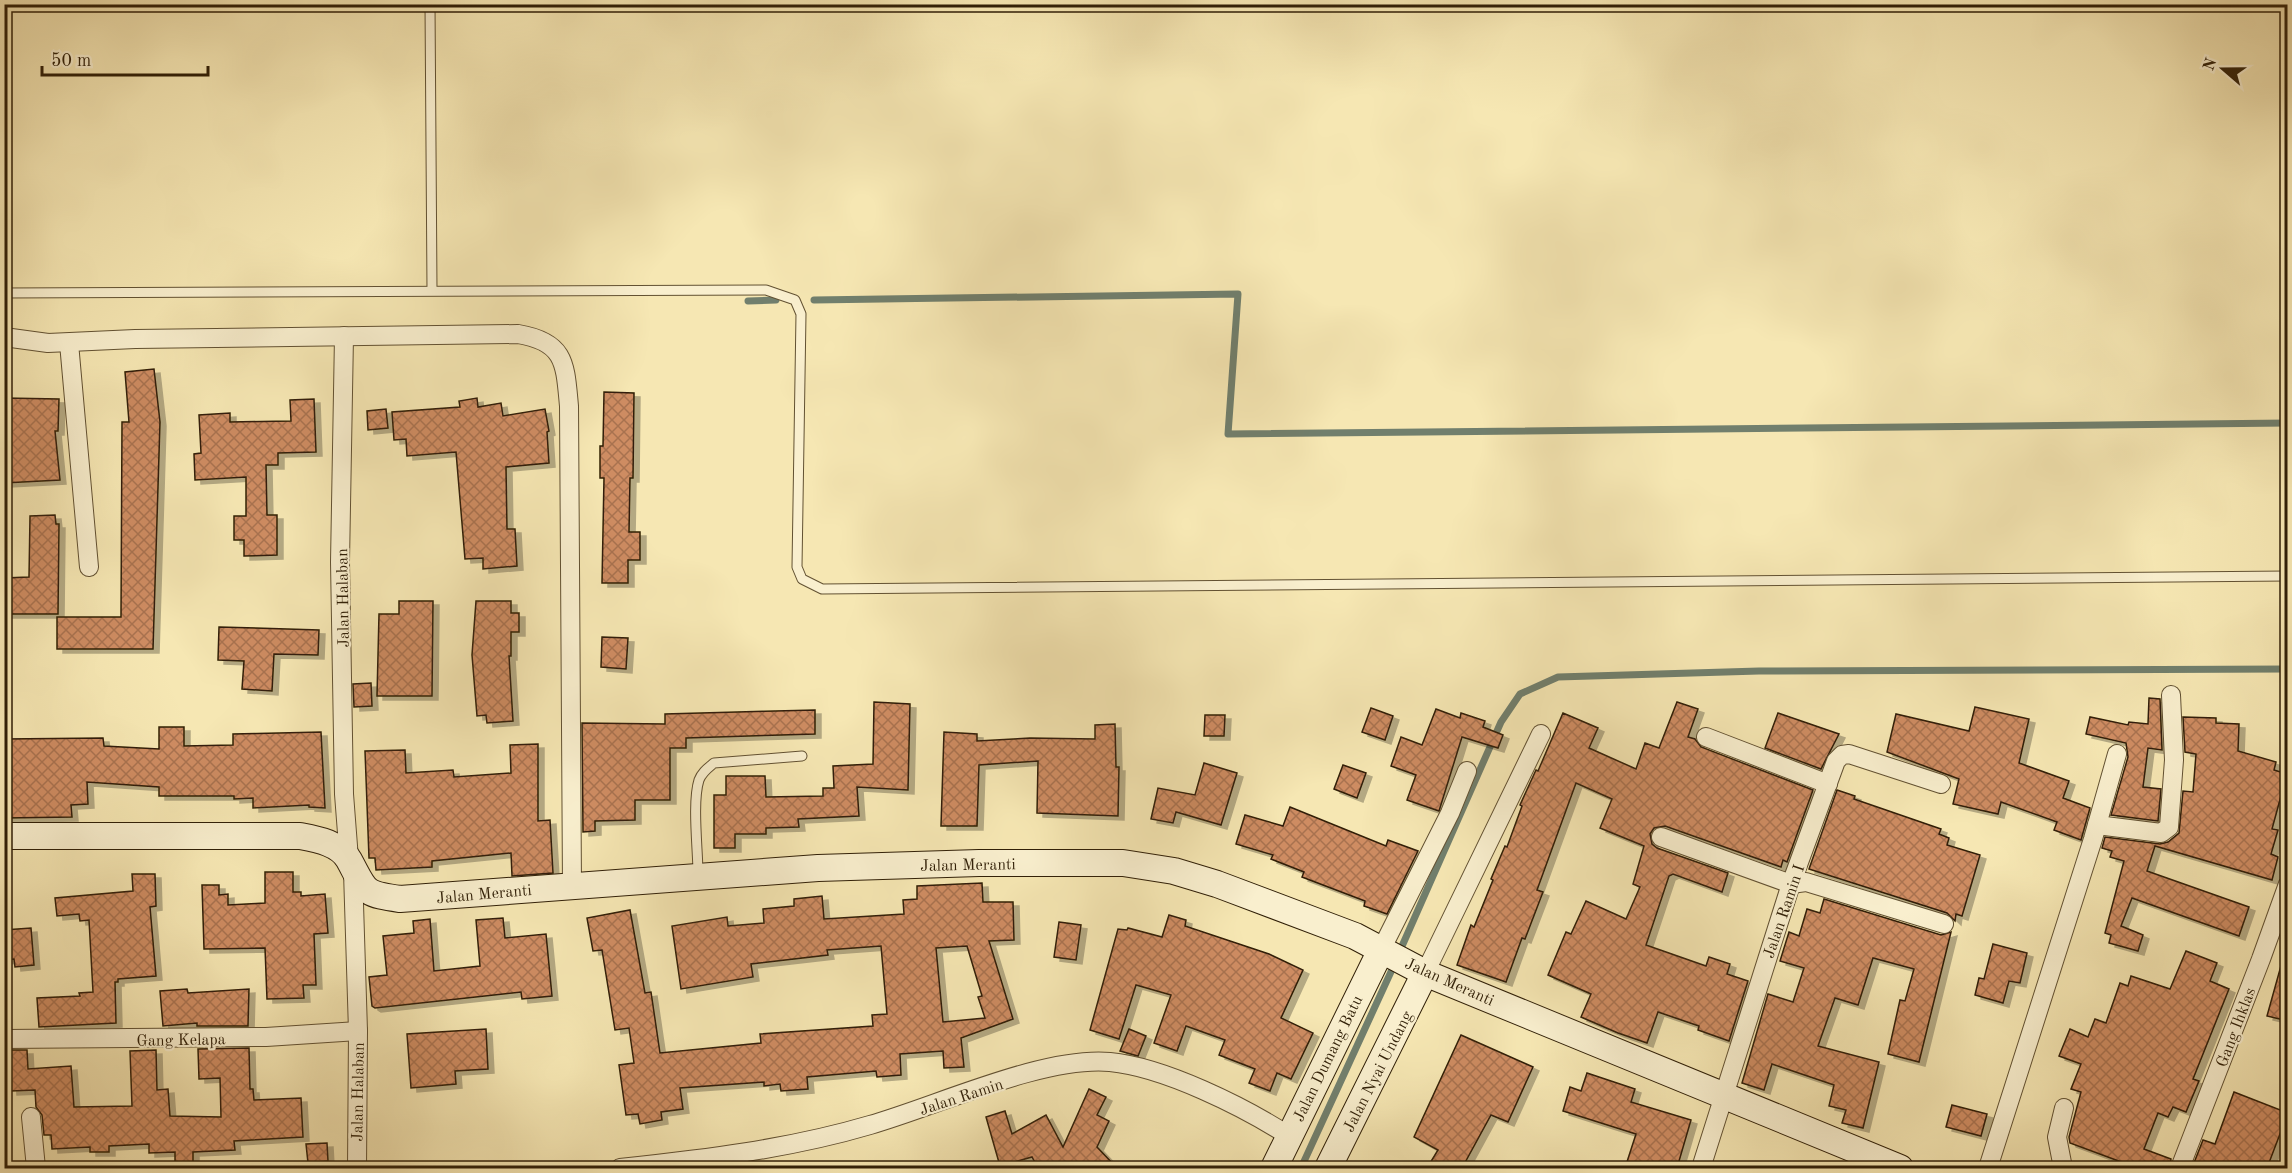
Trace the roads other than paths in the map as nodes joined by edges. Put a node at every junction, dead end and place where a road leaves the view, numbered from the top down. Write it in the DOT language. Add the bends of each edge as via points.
graph roads {
  1 [pos="430,4"];
  2 [pos="432,290"];
  3 [pos="4,293"];
  4 [pos="344,336"];
  5 [pos="4,337"];
  6 [pos="69,342"];
  7 [pos="89,567"];
  8 [pos="2288,576"];
  9 [pos="2171,695"];
  10 [pos="1541,734"];
  11 [pos="1706,737"];
  12 [pos="2117,754"];
  13 [pos="802,756"];
  14 [pos="1467,771"];
  15 [pos="1828,784"];
  16 [pos="1941,784"];
  17 [pos="2097,825"];
  18 [pos="4,836"];
  19 [pos="1660,837"];
  20 [pos="351,865"];
  21 [pos="698,877"];
  22 [pos="1791,884"];
  23 [pos="2288,884"];
  24 [pos="572,886"];
  25 [pos="2285,903"];
  26 [pos="1944,924"];
  27 [pos="1403,960"];
  28 [pos="358,1031"];
  29 [pos="4,1039"];
  30 [pos="1725,1096"];
  31 [pos="2064,1108"];
  32 [pos="31,1117"];
  33 [pos="1289,1136"];
  34 [pos="707,1164"];
  35 [pos="36,1168"];
  36 [pos="357,1168"];
  37 [pos="620,1168"];
  38 [pos="1274,1168"];
  39 [pos="1328,1168"];
  40 [pos="1701,1168"];
  41 [pos="1900,1168"];
  42 [pos="1988,1168"];
  43 [pos="2063,1168"];
  44 [pos="2180,1168"];
  1 -- 2 [label="lane"];
  2 -- 3 [label="lane"];
  2 -- 8 [label="lane" via="766,290 795,300 801,314 797,567 802,579 822,589"];
  4 -- 6 [label="street"];
  4 -- 20 [label="street, Jalan Halaban" via="340,562 344,794"];
  4 -- 24 [label="street" via="518,334 546,340 559,355 569,406"];
  5 -- 6 [label="street"];
  6 -- 7 [label="street"];
  9 -- 17 [label="street" via="2174,760 2169,827 2161,833"];
  10 -- 27 [label="street"];
  11 -- 15 [label="street"];
  12 -- 17 [label="street"];
  13 -- 21 [label="lane" via="714,763 705,769 698,795"];
  14 -- 27 [label="street" via="1423,869"];
  15 -- 16 [label="street, Jalan Ramin I" via="1839,758 1849,754"];
  15 -- 22 [label="street, Jalan Ramin I"];
  17 -- 42 [label="street"];
  18 -- 20 [label="street, Jalan Meranti" via="300,836 336,847"];
  19 -- 22 [label="street"];
  20 -- 24 [label="street, Jalan Meranti" via="363,888 378,896 400,899"];
  20 -- 28 [label="street, Jalan Halaban"];
  21 -- 24 [label="street, Jalan Meranti"];
  21 -- 27 [label="street, Jalan Meranti" via="872,865 1124,863 1174,871 1216,884"];
  22 -- 26 [label="street" via="1806,882"];
  22 -- 30 [label="street, Jalan Ramin I"];
  23 -- 25 [label="street, Gang Ihklas"];
  25 -- 44 [label="street, Gang Ihklas"];
  27 -- 30 [label="street, Jalan Meranti"];
  27 -- 33 [label="street, Jalan Dumang Batu"];
  27 -- 39 [label="street, Jalan Nyai Undang"];
  28 -- 29 [label="street, Gang Kelapa" via="266,1038"];
  28 -- 36 [label="street, Jalan Halaban"];
  30 -- 40 [label="street, Jalan Ramin I"];
  30 -- 41 [label="street, Jalan Meranti"];
  31 -- 43 [label="street" via="2057,1137"];
  32 -- 35 [label="street"];
  33 -- 34 [label="street, Jalan Ramin" via="1234,1103 1145,1070 1108,1062 1041,1070 834,1135"];
  33 -- 38 [label="street, Jalan Dumang Batu"];
  34 -- 37 [label="street, Jalan Ramin"];
}
